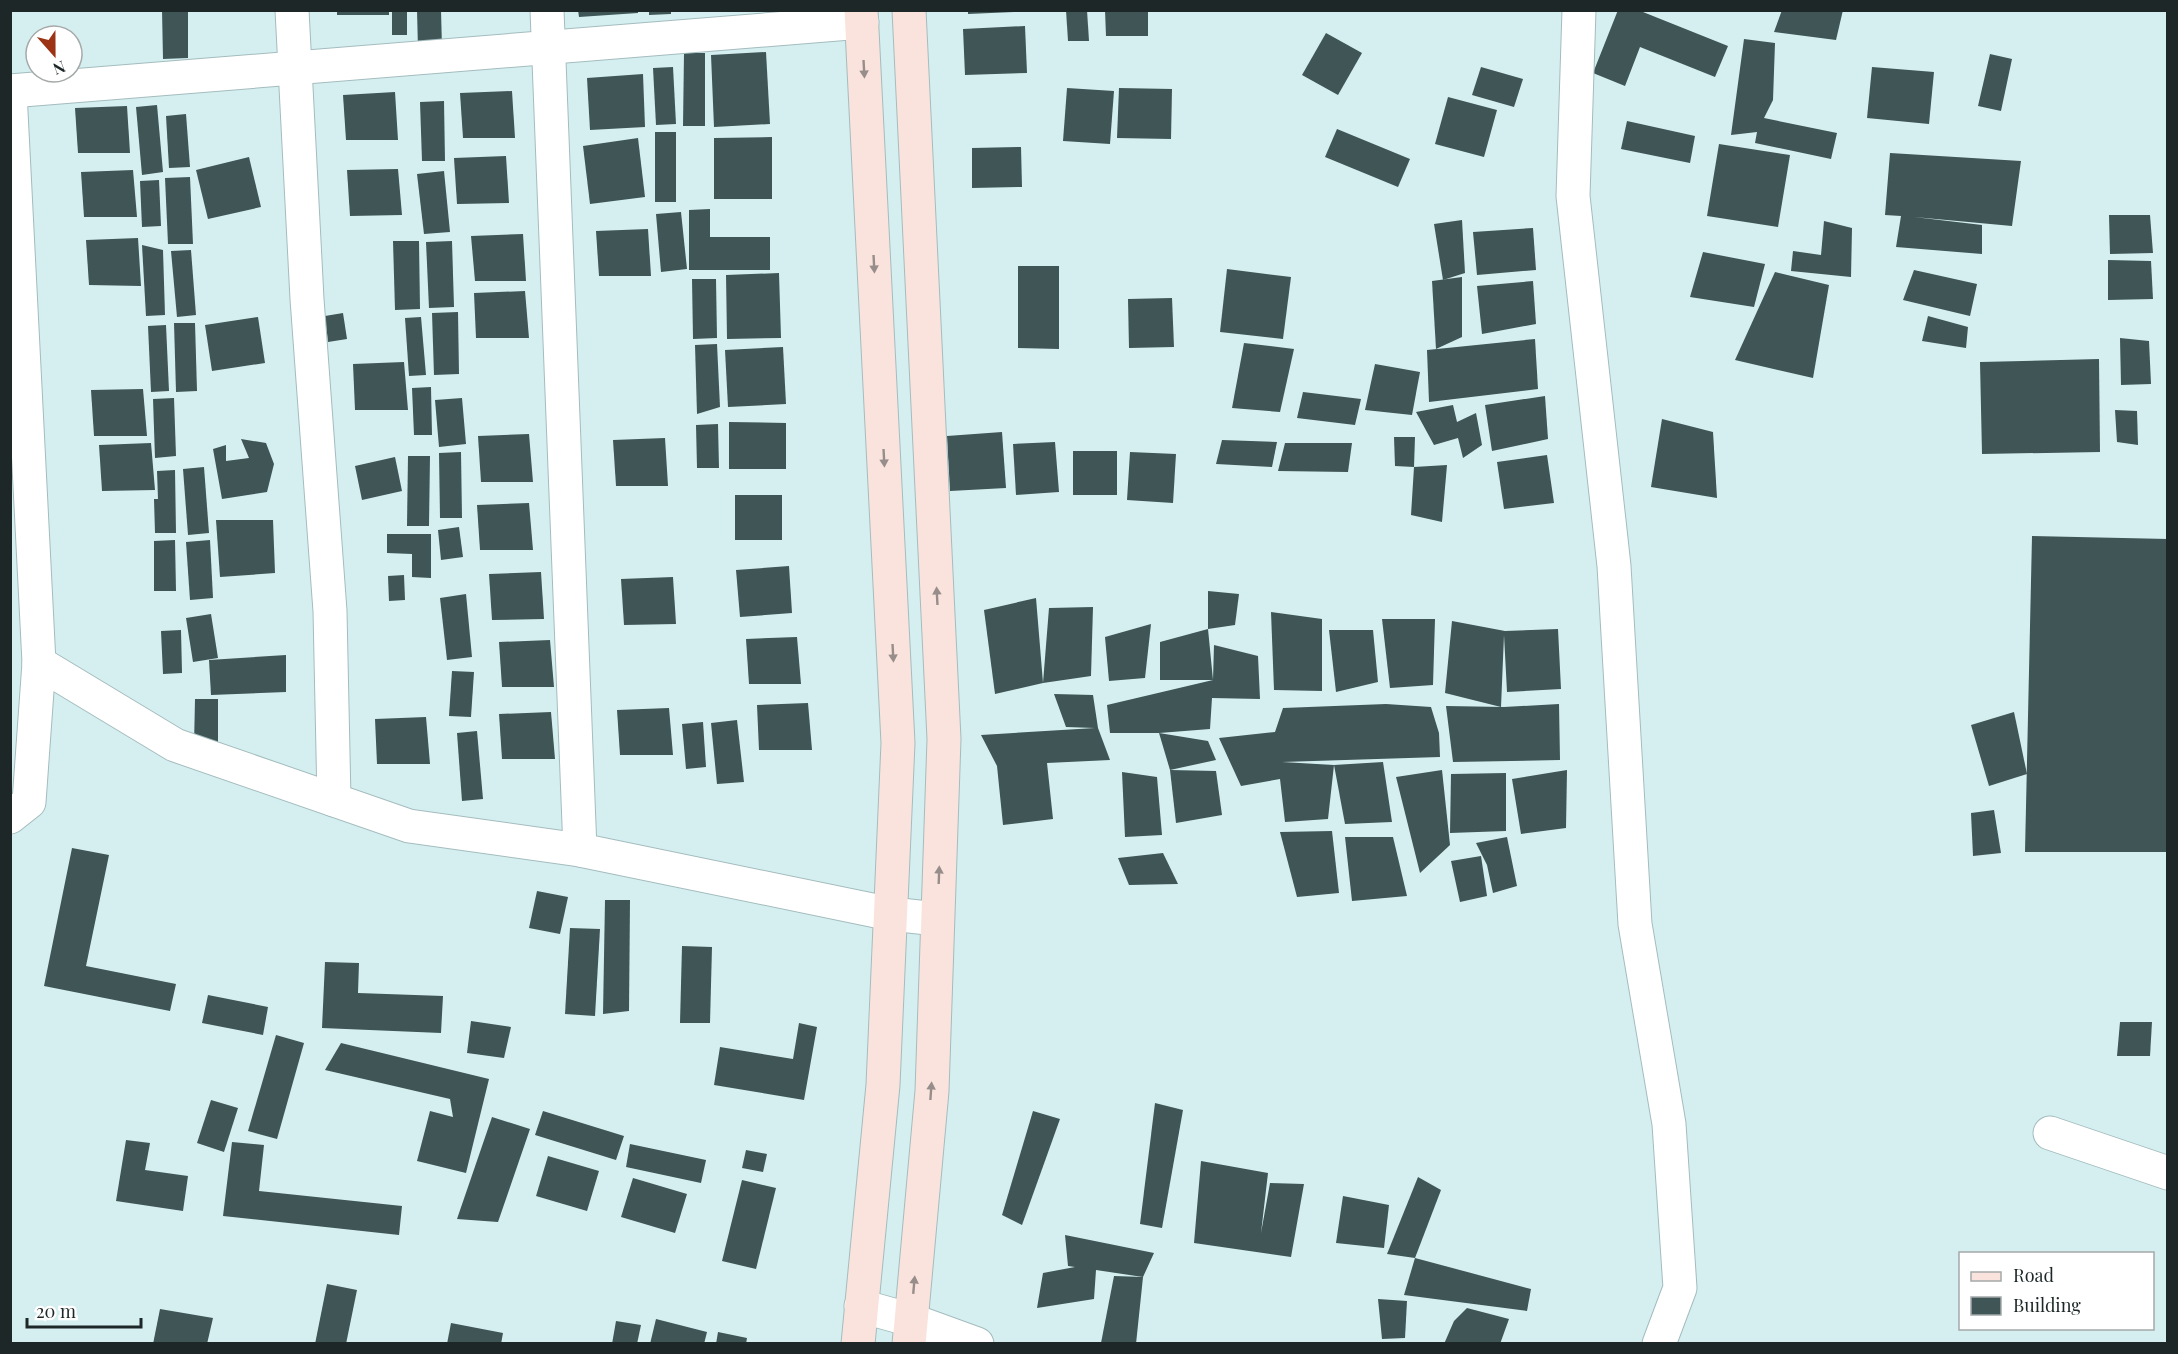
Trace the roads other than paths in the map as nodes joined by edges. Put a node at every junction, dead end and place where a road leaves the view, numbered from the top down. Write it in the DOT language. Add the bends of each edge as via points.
graph roads {
  1 [pos="292,10"];
  2 [pos="547,10"];
  3 [pos="909,10"];
  4 [pos="1579,10"];
  5 [pos="862,16"];
  6 [pos="550,48"];
  7 [pos="294,68"];
  8 [pos="10,92"];
  9 [pos="39,663"];
  10 [pos="334,800"];
  11 [pos="10,817"];
  12 [pos="580,850"];
  13 [pos="891,914"];
  14 [pos="937,919"];
  15 [pos="2050,1133"];
  16 [pos="2168,1173"];
  17 [pos="861,1306"];
  18 [pos="910,1332"];
  19 [pos="858,1344"];
  20 [pos="976,1344"];
  21 [pos="1659,1344"];
  1 -- 7 [label="street"];
  2 -- 6 [label="street"];
  14 -- 3 [label="main road, one-way" via="944,739"];
  4 -- 21 [label="street" via="1573,195 1614,566 1635,924 1669,1124 1680,1288"];
  5 -- 6 [label="street"];
  5 -- 13 [label="main road, one-way" via="898,743"];
  6 -- 7 [label="street"];
  6 -- 12 [label="street"];
  7 -- 8 [label="street"];
  7 -- 10 [label="street" via="330,611"];
  8 -- 9 [label="street"];
  9 -- 10 [label="street" via="174,745"];
  9 -- 11 [label="street" via="29,802"];
  10 -- 12 [label="street" via="409,826"];
  12 -- 13 [label="street"];
  13 -- 14 [label="street"];
  13 -- 17 [label="main road" via="884,1085"];
  18 -- 14 [label="main road, one-way" via="932,1091"];
  15 -- 16 [label="street"];
  17 -- 18 [label="street"];
  17 -- 19 [label="main road"];
  18 -- 20 [label="street"];
}
